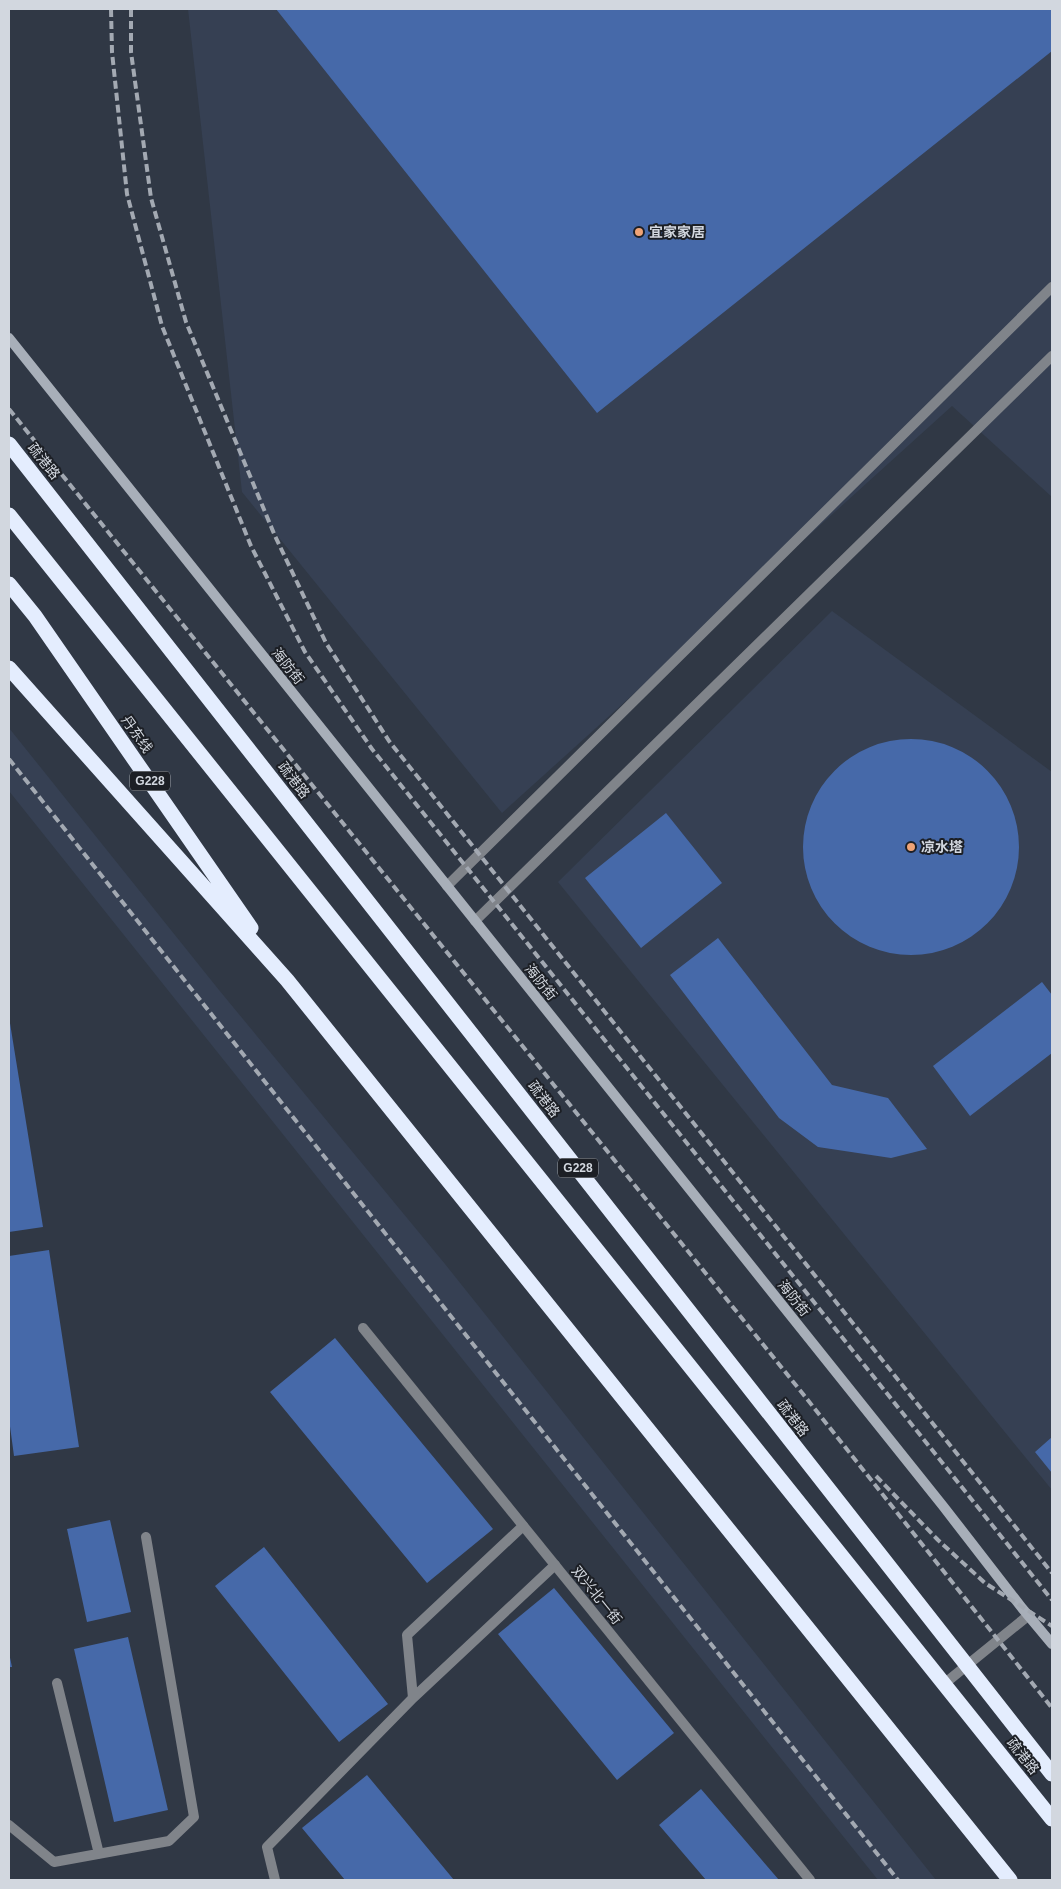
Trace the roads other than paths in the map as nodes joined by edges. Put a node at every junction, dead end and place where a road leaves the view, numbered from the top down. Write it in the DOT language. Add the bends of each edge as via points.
graph roads {
  1 [pos="1052,287"];
  2 [pos="9,338"];
  3 [pos="1052,356"];
  4 [pos="9,444"];
  5 [pos="9,515"];
  6 [pos="9,584"];
  7 [pos="9,668"];
  8 [pos="447,886"];
  9 [pos="475,921"];
  10 [pos="287,980"];
  11 [pos="363,1328"];
  12 [pos="523,1526"];
  13 [pos="146,1537"];
  14 [pos="554,1565"];
  15 [pos="1029,1615"];
  16 [pos="1052,1644"];
  17 [pos="967,1665"];
  18 [pos="58,1682"];
  19 [pos="944,1684"];
  20 [pos="413,1698"];
  21 [pos="1052,1774"];
  22 [pos="1052,1819"];
  23 [pos="9,1825"];
  24 [pos="99,1854"];
  25 [pos="275,1880"];
  26 [pos="810,1880"];
  27 [pos="1010,1880"];
  1 -- 8 [label="street"];
  2 -- 8 [label="street, 海防街"];
  3 -- 9 [label="street"];
  4 -- 17 [label="highway, 疏港路 / G228"];
  5 -- 19 [label="highway, 疏港路"];
  6 -- 10 [label="highway, 丹东线 / G228" via="41,624"];
  7 -- 10 [label="highway"];
  8 -- 9 [label="street, 海防街"];
  9 -- 15 [label="street, 海防街"];
  10 -- 27 [label="highway, G228"];
  11 -- 12 [label="street, 双兴北一街"];
  12 -- 14 [label="street, 双兴北一街"];
  12 -- 20 [label="street" via="407,1635"];
  13 -- 24 [label="street" via="194,1817 169,1841"];
  14 -- 20 [label="street"];
  14 -- 26 [label="street, 双兴北一街"];
  15 -- 16 [label="street, 海防街"];
  15 -- 17 [label="street"];
  17 -- 19 [label="street"];
  17 -- 21 [label="highway, 疏港路 / G228"];
  18 -- 24 [label="street"];
  19 -- 22 [label="highway, 疏港路"];
  20 -- 25 [label="street" via="267,1847"];
  23 -- 24 [label="street" via="54,1862"];
}
